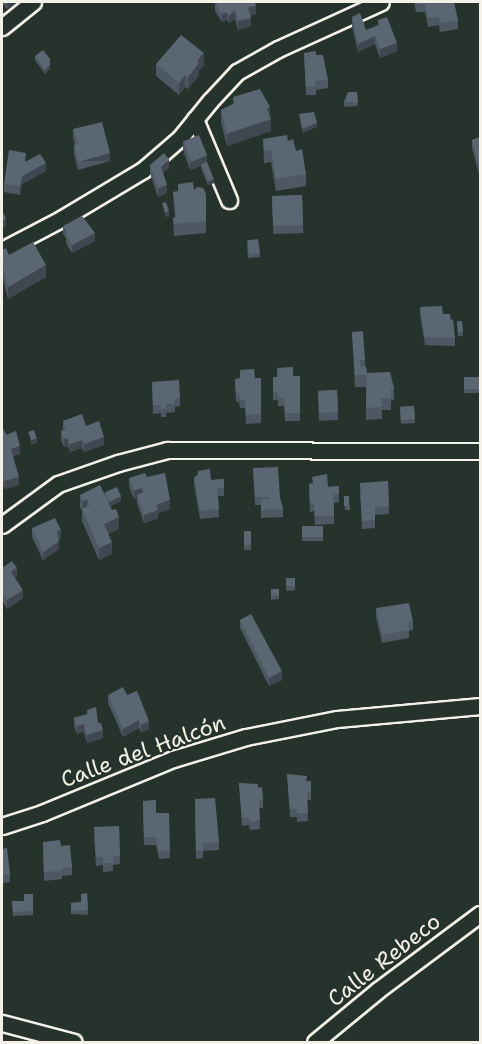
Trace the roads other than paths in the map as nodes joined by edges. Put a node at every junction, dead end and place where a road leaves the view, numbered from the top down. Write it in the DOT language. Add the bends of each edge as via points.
graph roads {
  1 [pos="33,2"];
  2 [pos="381,2"];
  3 [pos="2,27"];
  4 [pos="195,119"];
  5 [pos="229,200"];
  6 [pos="2,250"];
  7 [pos="480,451"];
  8 [pos="2,525"];
  9 [pos="480,706"];
  10 [pos="2,826"];
  11 [pos="480,914"];
  12 [pos="2,1023"];
  13 [pos="74,1042"];
  14 [pos="315,1042"];
  1 -- 3 [label="street"];
  2 -- 4 [label="street" via="237,72"];
  4 -- 5 [label="street"];
  4 -- 6 [label="street" via="180,138 143,170"];
  7 -- 8 [label="street" via="167,450 58,484"];
  9 -- 10 [label="street, Calle del Halcón" via="337,719 246,736 173,759"];
  11 -- 14 [label="street, Calle Rebeco"];
  12 -- 13 [label="street"];
}
